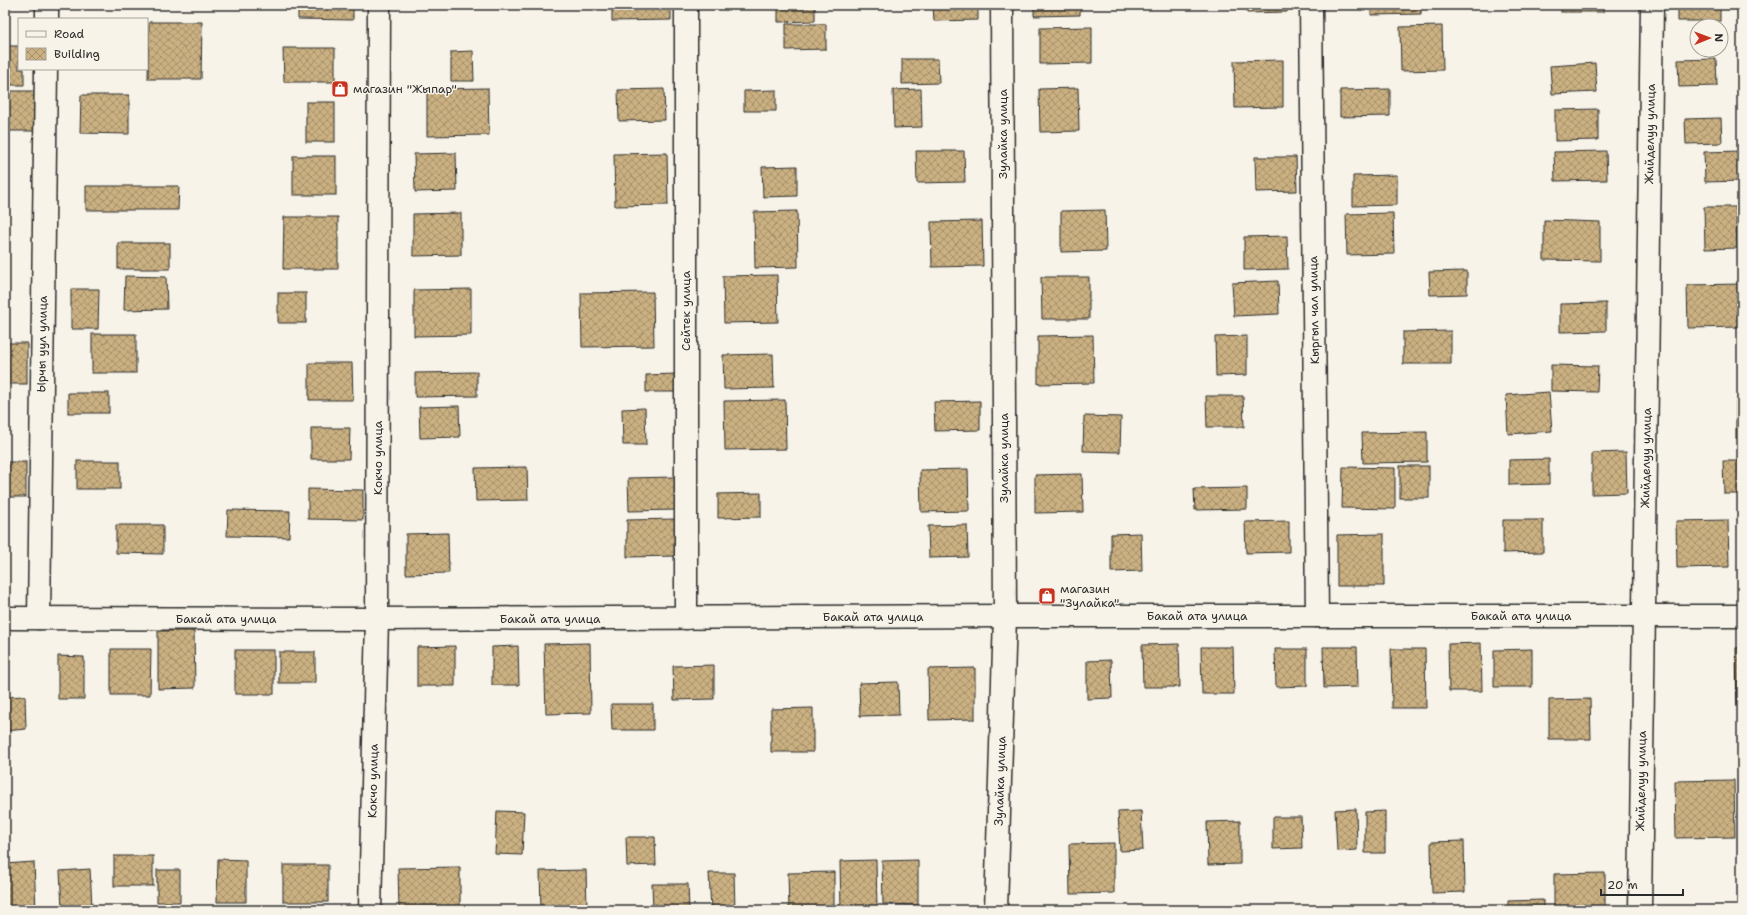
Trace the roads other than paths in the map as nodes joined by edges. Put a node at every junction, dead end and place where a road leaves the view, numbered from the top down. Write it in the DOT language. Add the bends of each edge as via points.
graph roads {
  1 [pos="47,5"];
  2 [pos="379,5"];
  3 [pos="686,5"];
  4 [pos="1002,5"];
  5 [pos="1311,5"];
  6 [pos="1652,5"];
  7 [pos="47,18"];
  8 [pos="46,70"];
  9 [pos="1005,616"];
  10 [pos="1317,616"];
  11 [pos="1644,616"];
  12 [pos="1742,616"];
  13 [pos="5,618"];
  14 [pos="39,618"];
  15 [pos="686,618"];
  16 [pos="377,619"];
  17 [pos="370,910"];
  18 [pos="996,910"];
  19 [pos="1640,910"];
  1 -- 7 [label="street"];
  2 -- 16 [label="street, Кокчо улица"];
  3 -- 15 [label="street, Сейтек улица"];
  4 -- 9 [label="street, Зулайка улица"];
  5 -- 10 [label="street, Кыргыл чал улица"];
  6 -- 11 [label="street, Жийделуу улица"];
  8 -- 14 [label="street, Ырчы уул улица"];
  9 -- 10 [label="street, Бакай ата улица"];
  9 -- 15 [label="street, Бакай ата улица"];
  9 -- 18 [label="street, Зулайка улица"];
  10 -- 11 [label="street, Бакай ата улица"];
  11 -- 12 [label="street, Бакай ата улица"];
  11 -- 19 [label="street, Жийделуу улица"];
  13 -- 14 [label="street, Бакай ата улица"];
  14 -- 16 [label="street, Бакай ата улица"];
  15 -- 16 [label="street, Бакай ата улица"];
  16 -- 17 [label="street, Кокчо улица"];
}
